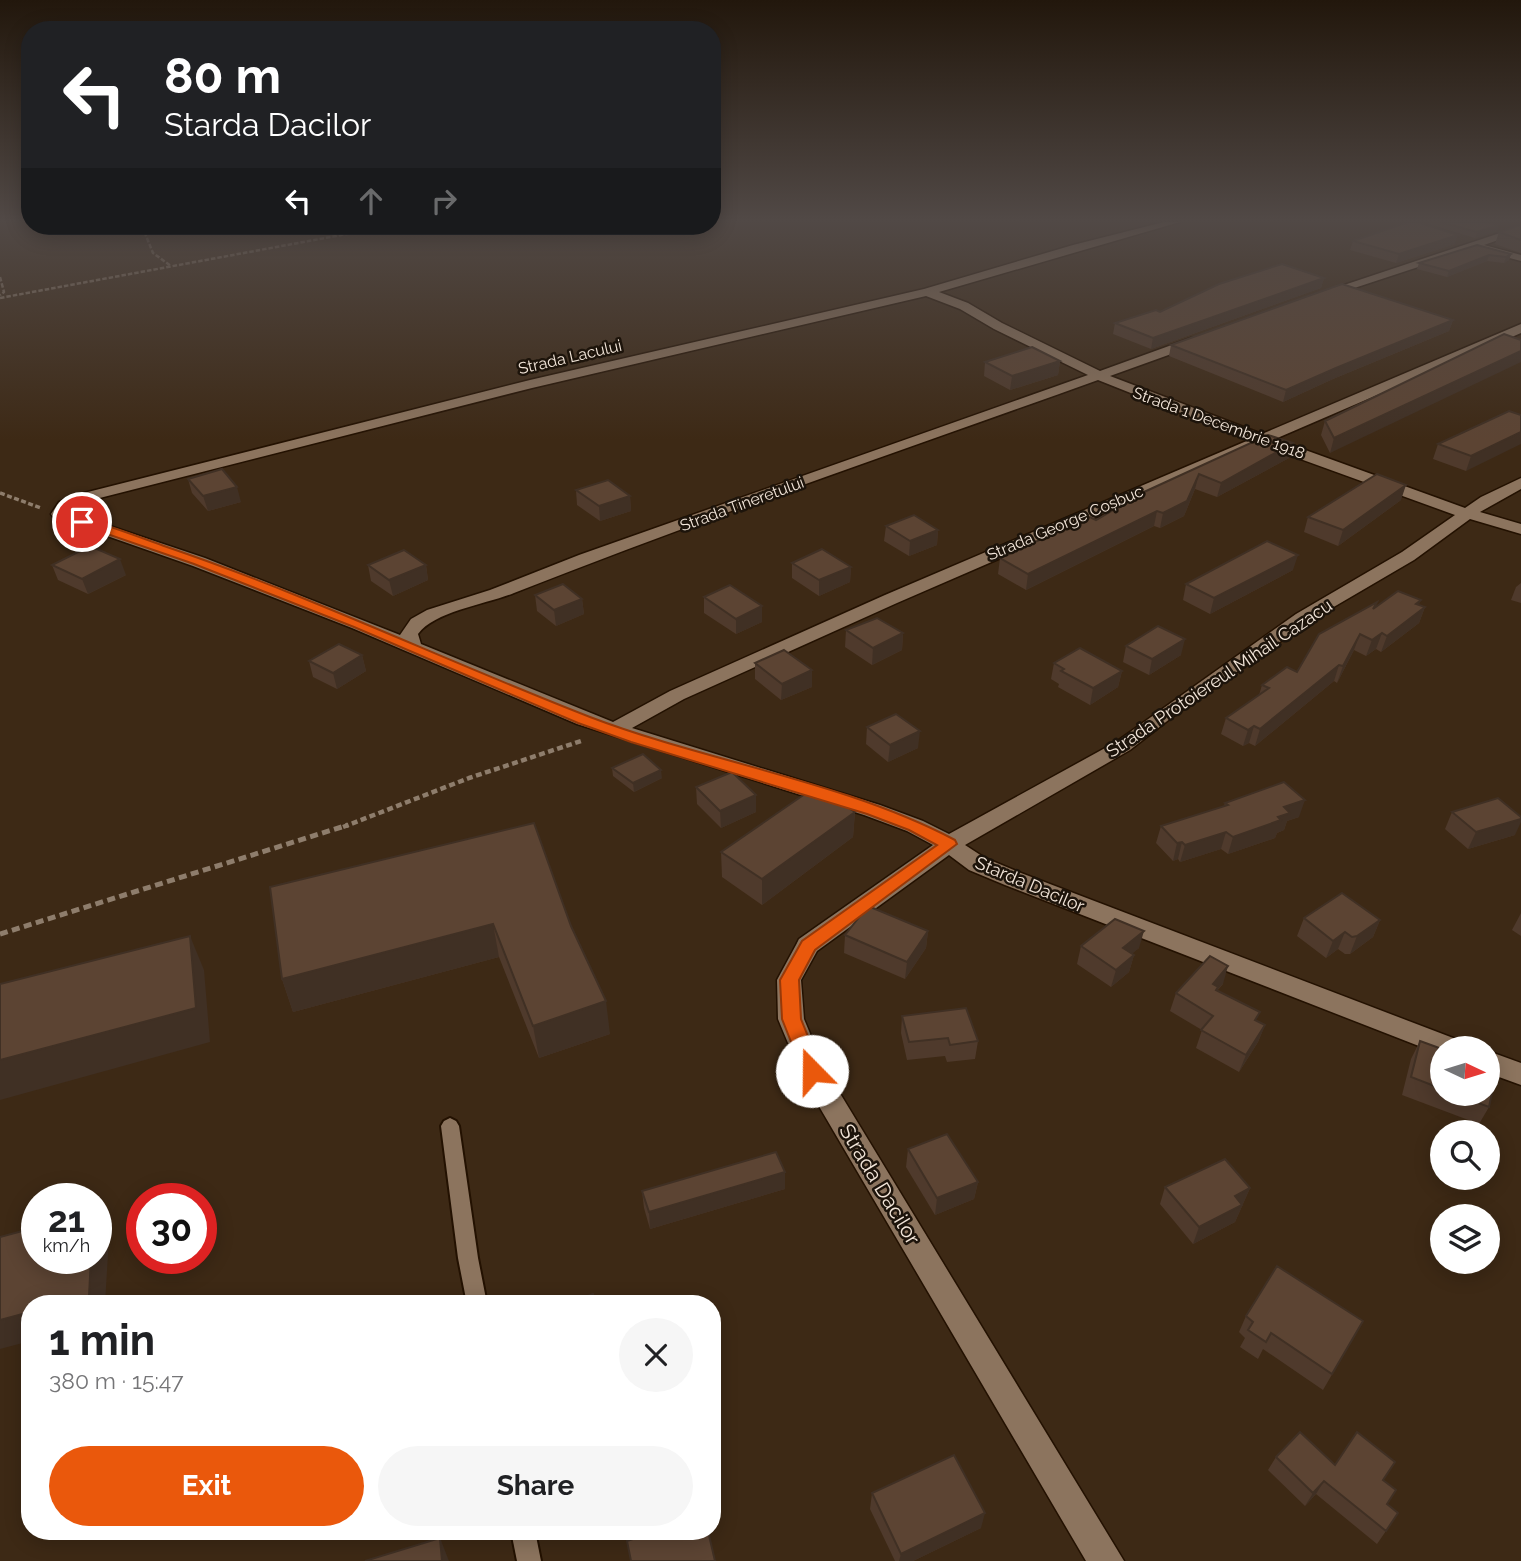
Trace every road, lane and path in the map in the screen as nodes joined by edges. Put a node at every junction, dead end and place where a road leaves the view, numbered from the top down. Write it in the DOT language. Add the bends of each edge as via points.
graph roads {
  1 [pos="915,295"];
  2 [pos="935,295"];
  3 [pos="1321,295"];
  4 [pos="1308,299"];
  5 [pos="1521,328"];
  6 [pos="1205,338"];
  7 [pos="1097,375"];
  8 [pos="1264,440"];
  9 [pos="1521,483"];
  10 [pos="0,493"];
  11 [pos="59,514"];
  12 [pos="1469,514"];
  13 [pos="1521,529"];
  14 [pos="432,614"];
  15 [pos="358,624"];
  16 [pos="414,650"];
  17 [pos="614,730"];
  18 [pos="949,844"];
  19 [pos="0,934"];
  20 [pos="1430,1040"];
  21 [pos="1500,1066"];
  22 [pos="1521,1074"];
  23 [pos="450,1126"];
  24 [pos="476,1295"];
  25 [pos="525,1540"];
  26 [pos="529,1561"];
  27 [pos="1107,1561"];
  1 -- 11 [label="street, Strada Lacului" via="530,384 78,499"];
  2 -- 7 [label="street, Strada 1 Decembrie 1918"];
  3 -- 4 [label="street"];
  5 -- 8 [label="street, Strada George Coșbuc"];
  6 -- 7 [label="street, Strada Tineretului"];
  7 -- 8 [label="street, Strada 1 Decembrie 1918"];
  7 -- 14 [label="street, Strada Tineretului"];
  8 -- 12 [label="street, Strada 1 Decembrie 1918"];
  8 -- 17 [label="street, Strada George Coșbuc" via="878,604 677,695"];
  9 -- 12 [label="street, Strada Protoiereul Mihail Cazacu"];
  10 -- 11 [label="path"];
  11 -- 15 [label="street, Starda Dacilor"];
  12 -- 13 [label="street, Strada 1 Decembrie 1918"];
  12 -- 18 [label="street, Strada Protoiereul Mihail Cazacu" via="1303,618 1123,746"];
  14 -- 15 [label="street" via="392,624"];
  14 -- 16 [label="street, Strada Tineretului" via="416,623 409,634"];
  15 -- 16 [label="street, Starda Dacilor"];
  16 -- 17 [label="street, Starda Dacilor"];
  17 -- 18 [label="street, Starda Dacilor" via="872,810"];
  17 -- 19 [label="path" via="469,778 324,834"];
  18 -- 20 [label="street, Starda Dacilor" via="977,864 1013,879"];
  18 -- 27 [label="street, Strada Dacilor" via="808,945 789,980 792,1019 812,1071"];
  21 -- 22 [label="street"];
  23 -- 24 [label="lane"];
  25 -- 26 [label="lane"];
}
